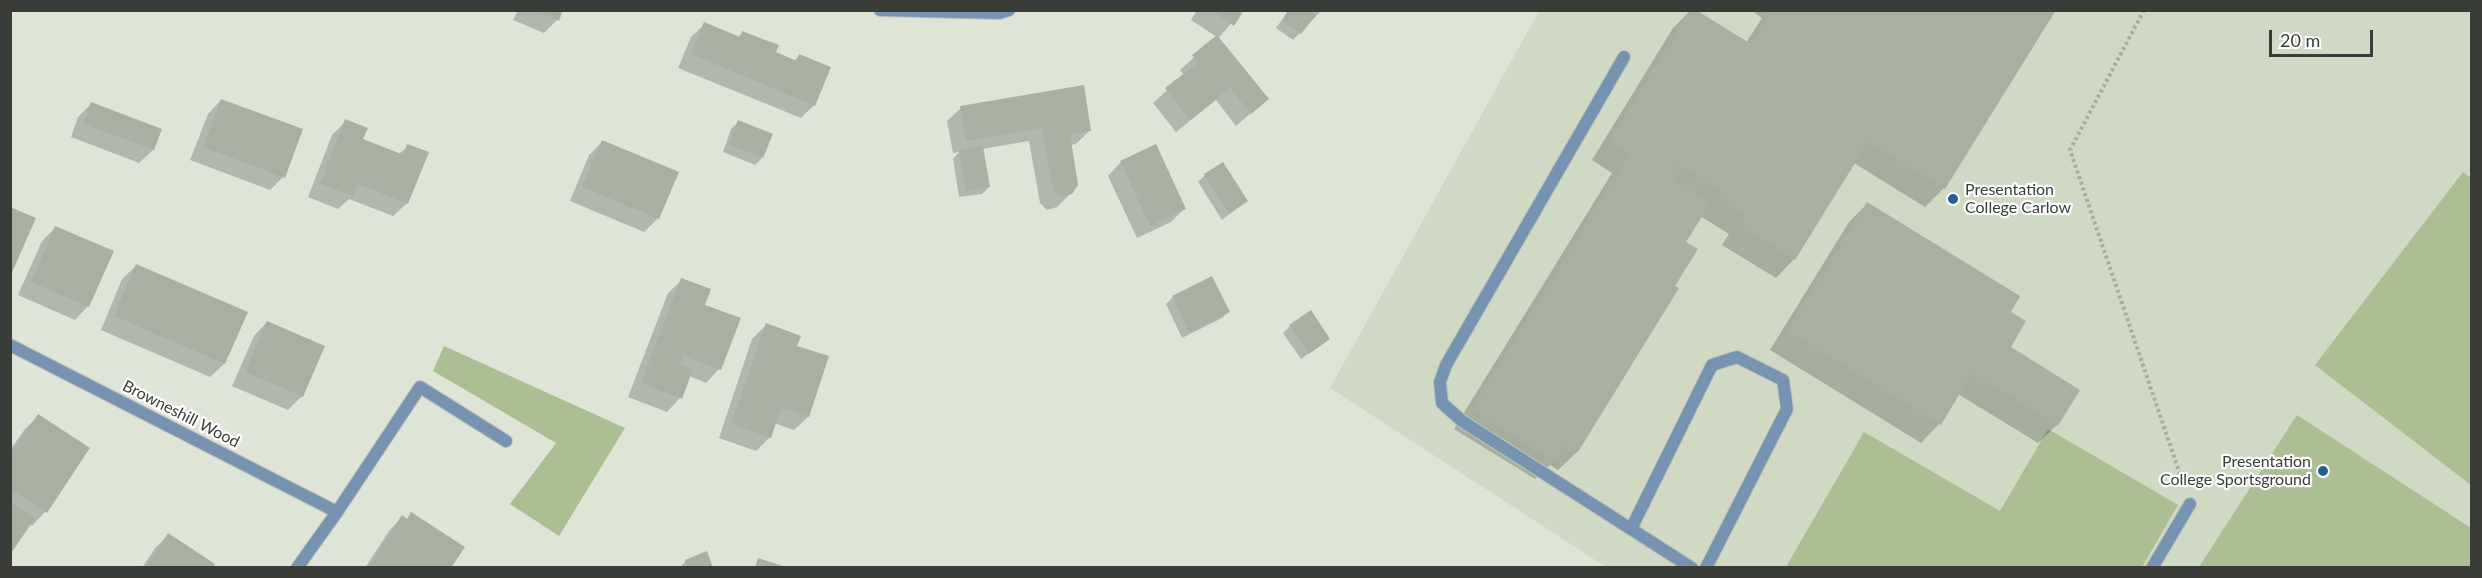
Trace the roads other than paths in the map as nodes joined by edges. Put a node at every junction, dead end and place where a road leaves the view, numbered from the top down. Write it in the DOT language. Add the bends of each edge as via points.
graph roads {
  1 [pos="880,10"];
  2 [pos="1009,10"];
  3 [pos="1624,57"];
  4 [pos="10,345"];
  5 [pos="506,441"];
  6 [pos="2190,504"];
  7 [pos="338,512"];
  8 [pos="1631,529"];
  9 [pos="297,567"];
  10 [pos="1692,567"];
  11 [pos="1706,567"];
  12 [pos="2152,567"];
  1 -- 2 [label="street"];
  3 -- 8 [label="street" via="1446,365 1440,382 1442,404 1462,421"];
  4 -- 7 [label="street, Browneshill Wood"];
  5 -- 7 [label="street" via="420,387"];
  6 -- 12 [label="street"];
  7 -- 9 [label="street"];
  8 -- 10 [label="street"];
  8 -- 11 [label="street" via="1712,365 1737,357 1783,380 1787,409"];
}
